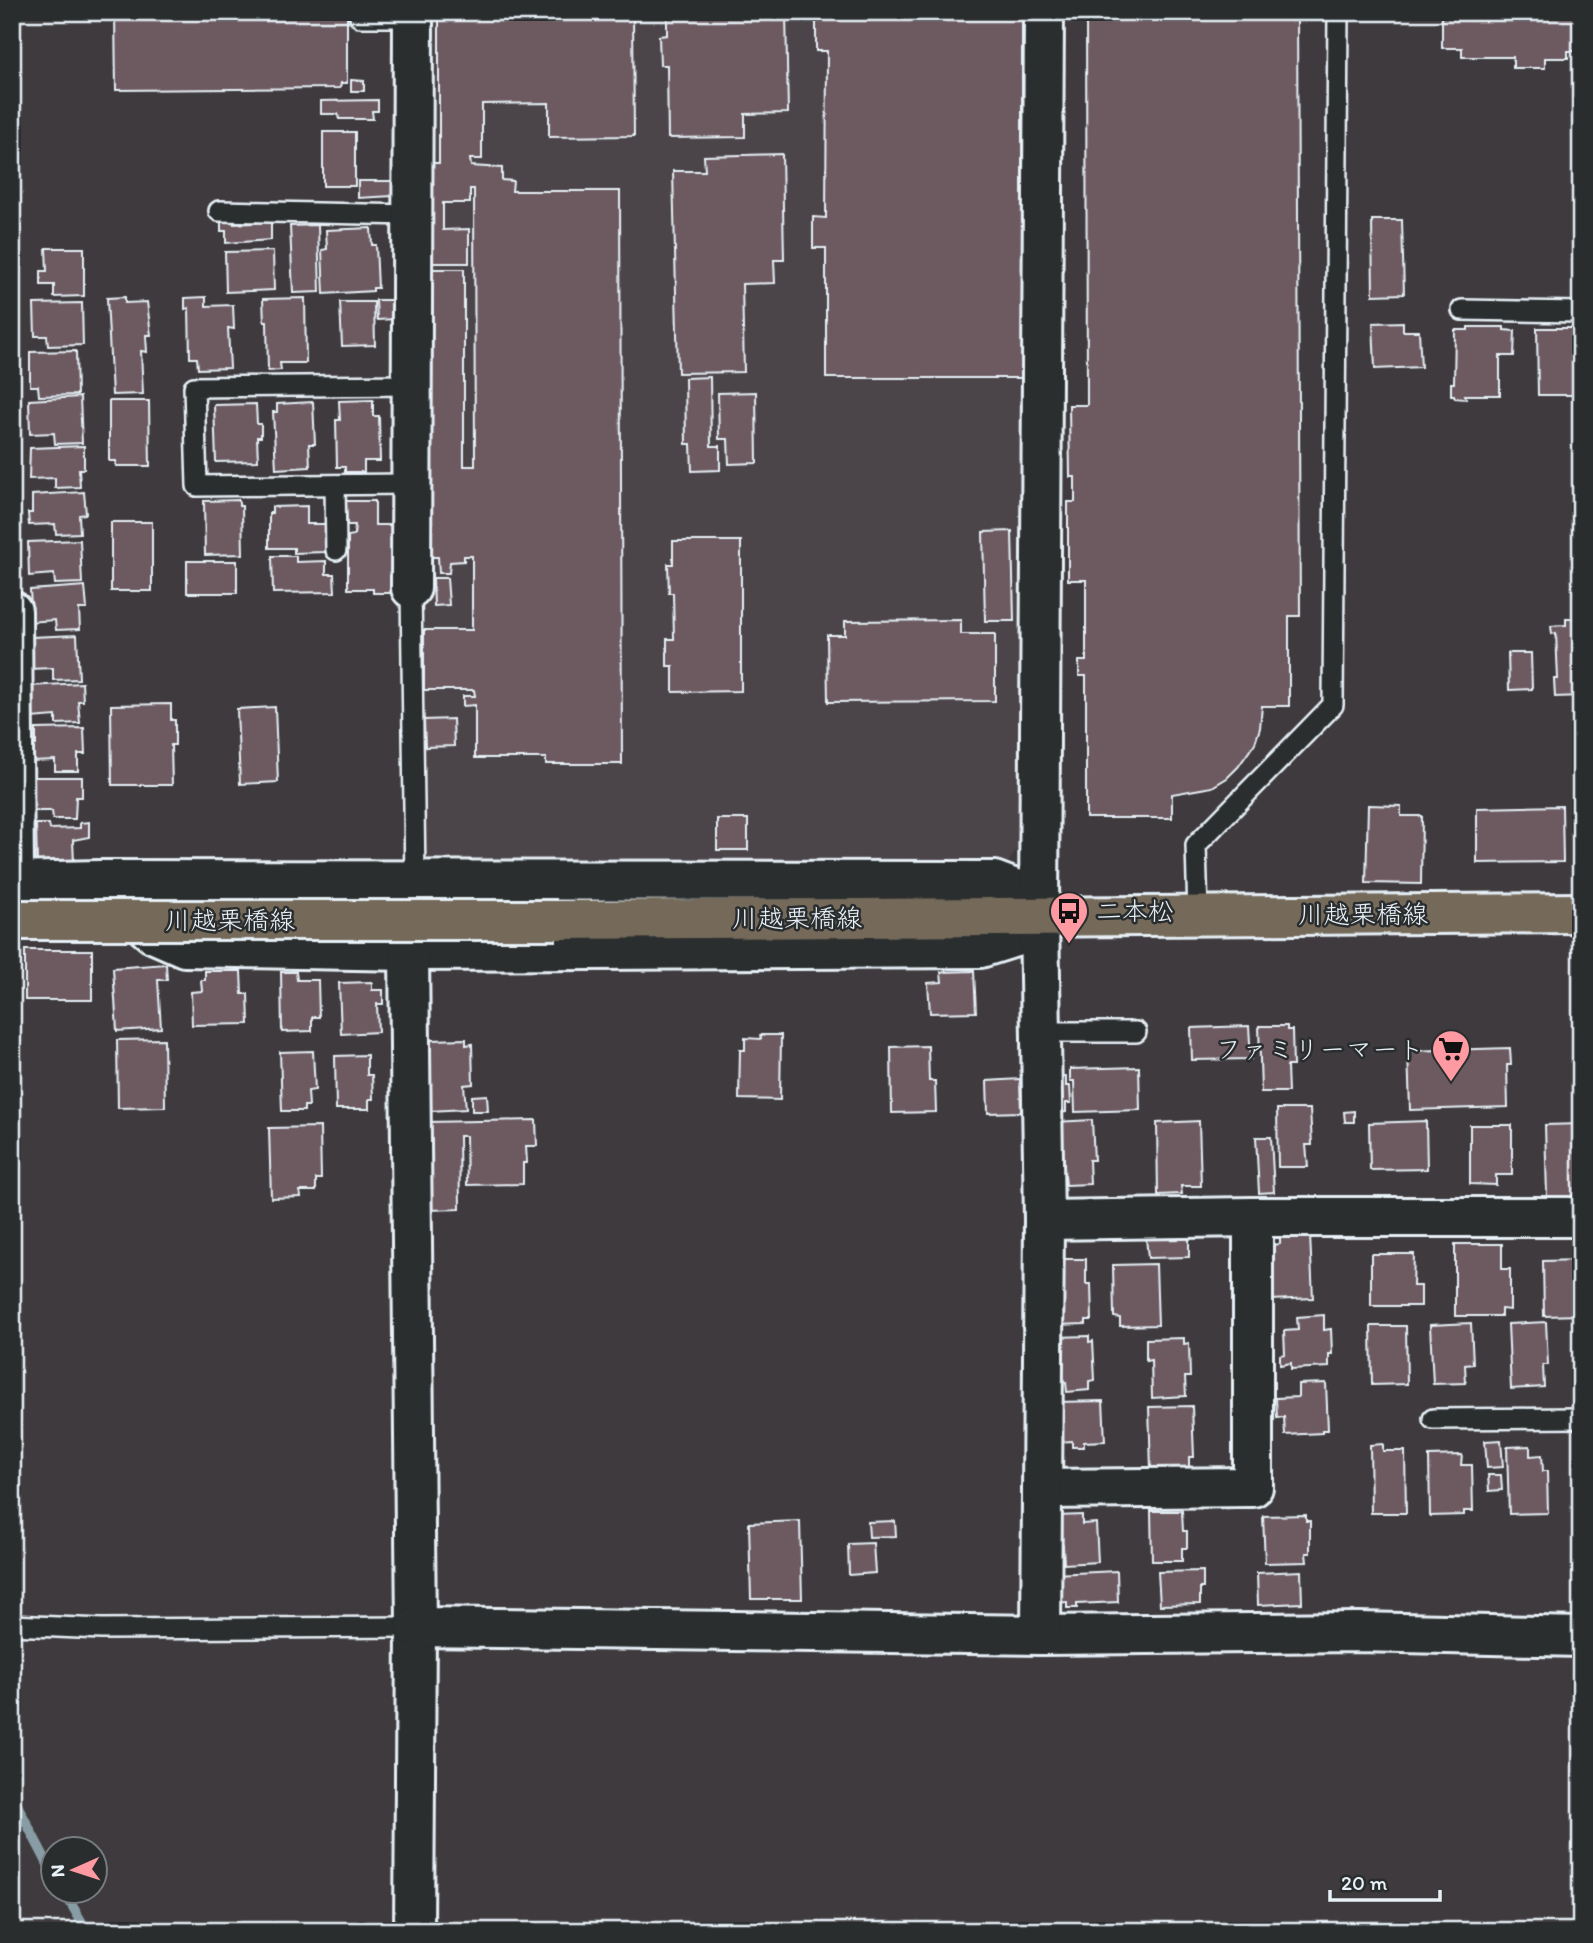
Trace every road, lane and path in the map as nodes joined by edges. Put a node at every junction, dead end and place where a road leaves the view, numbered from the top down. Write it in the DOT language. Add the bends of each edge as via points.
graph roads {
  1 [pos="1044,12"];
  2 [pos="1338,12"];
  3 [pos="413,15"];
  4 [pos="360,17"];
  5 [pos="219,211"];
  6 [pos="412,215"];
  7 [pos="1462,310"];
  8 [pos="1581,312"];
  9 [pos="412,385"];
  10 [pos="411,484"];
  11 [pos="335,485"];
  12 [pos="336,550"];
  13 [pos="411,587"];
  14 [pos="12,611"];
  15 [pos="100,880"];
  16 [pos="415,880"];
  17 [pos="13,882"];
  18 [pos="1581,913"];
  19 [pos="1198,915"];
  20 [pos="1040,916"];
  21 [pos="12,920"];
  22 [pos="409,951"];
  23 [pos="1041,1032"];
  24 [pos="1136,1032"];
  25 [pos="1253,1217"];
  26 [pos="1581,1217"];
  27 [pos="1044,1220"];
  28 [pos="1581,1418"];
  29 [pos="1433,1419"];
  30 [pos="1042,1489"];
  31 [pos="12,1625"];
  32 [pos="416,1627"];
  33 [pos="1041,1635"];
  34 [pos="1581,1637"];
  35 [pos="414,1931"];
  1 -- 20 [label="street"];
  2 -- 19 [label="lane" via="1333,705 1196,845"];
  3 -- 4 [label="lane"];
  3 -- 6 [label="street"];
  5 -- 6 [label="lane"];
  6 -- 9 [label="street"];
  7 -- 8 [label="lane"];
  9 -- 10 [label="street"];
  9 -- 11 [label="lane" via="194,387 197,486"];
  10 -- 11 [label="lane"];
  10 -- 13 [label="street"];
  11 -- 12 [label="lane"];
  13 -- 16 [label="lane"];
  14 -- 17 [label="street"];
  15 -- 16 [label="street"];
  15 -- 17 [label="street"];
  15 -- 22 [label="street" via="153,933 185,947"];
  16 -- 20 [label="street" via="994,881 1010,887"];
  18 -- 19 [label="main road, 川越栗橋線"];
  19 -- 20 [label="main road, 川越栗橋線"];
  20 -- 21 [label="main road, 川越栗橋線, bridge"];
  20 -- 22 [label="street" via="1015,937 980,948"];
  20 -- 23 [label="street"];
  22 -- 32 [label="street"];
  23 -- 24 [label="lane"];
  23 -- 27 [label="street"];
  25 -- 26 [label="street"];
  25 -- 27 [label="street"];
  25 -- 30 [label="street" via="1253,1487"];
  27 -- 30 [label="street"];
  28 -- 29 [label="lane"];
  30 -- 33 [label="street"];
  31 -- 32 [label="lane" via="102,1629"];
  32 -- 33 [label="street"];
  32 -- 35 [label="street"];
  33 -- 34 [label="street" via="1358,1632"];
}
